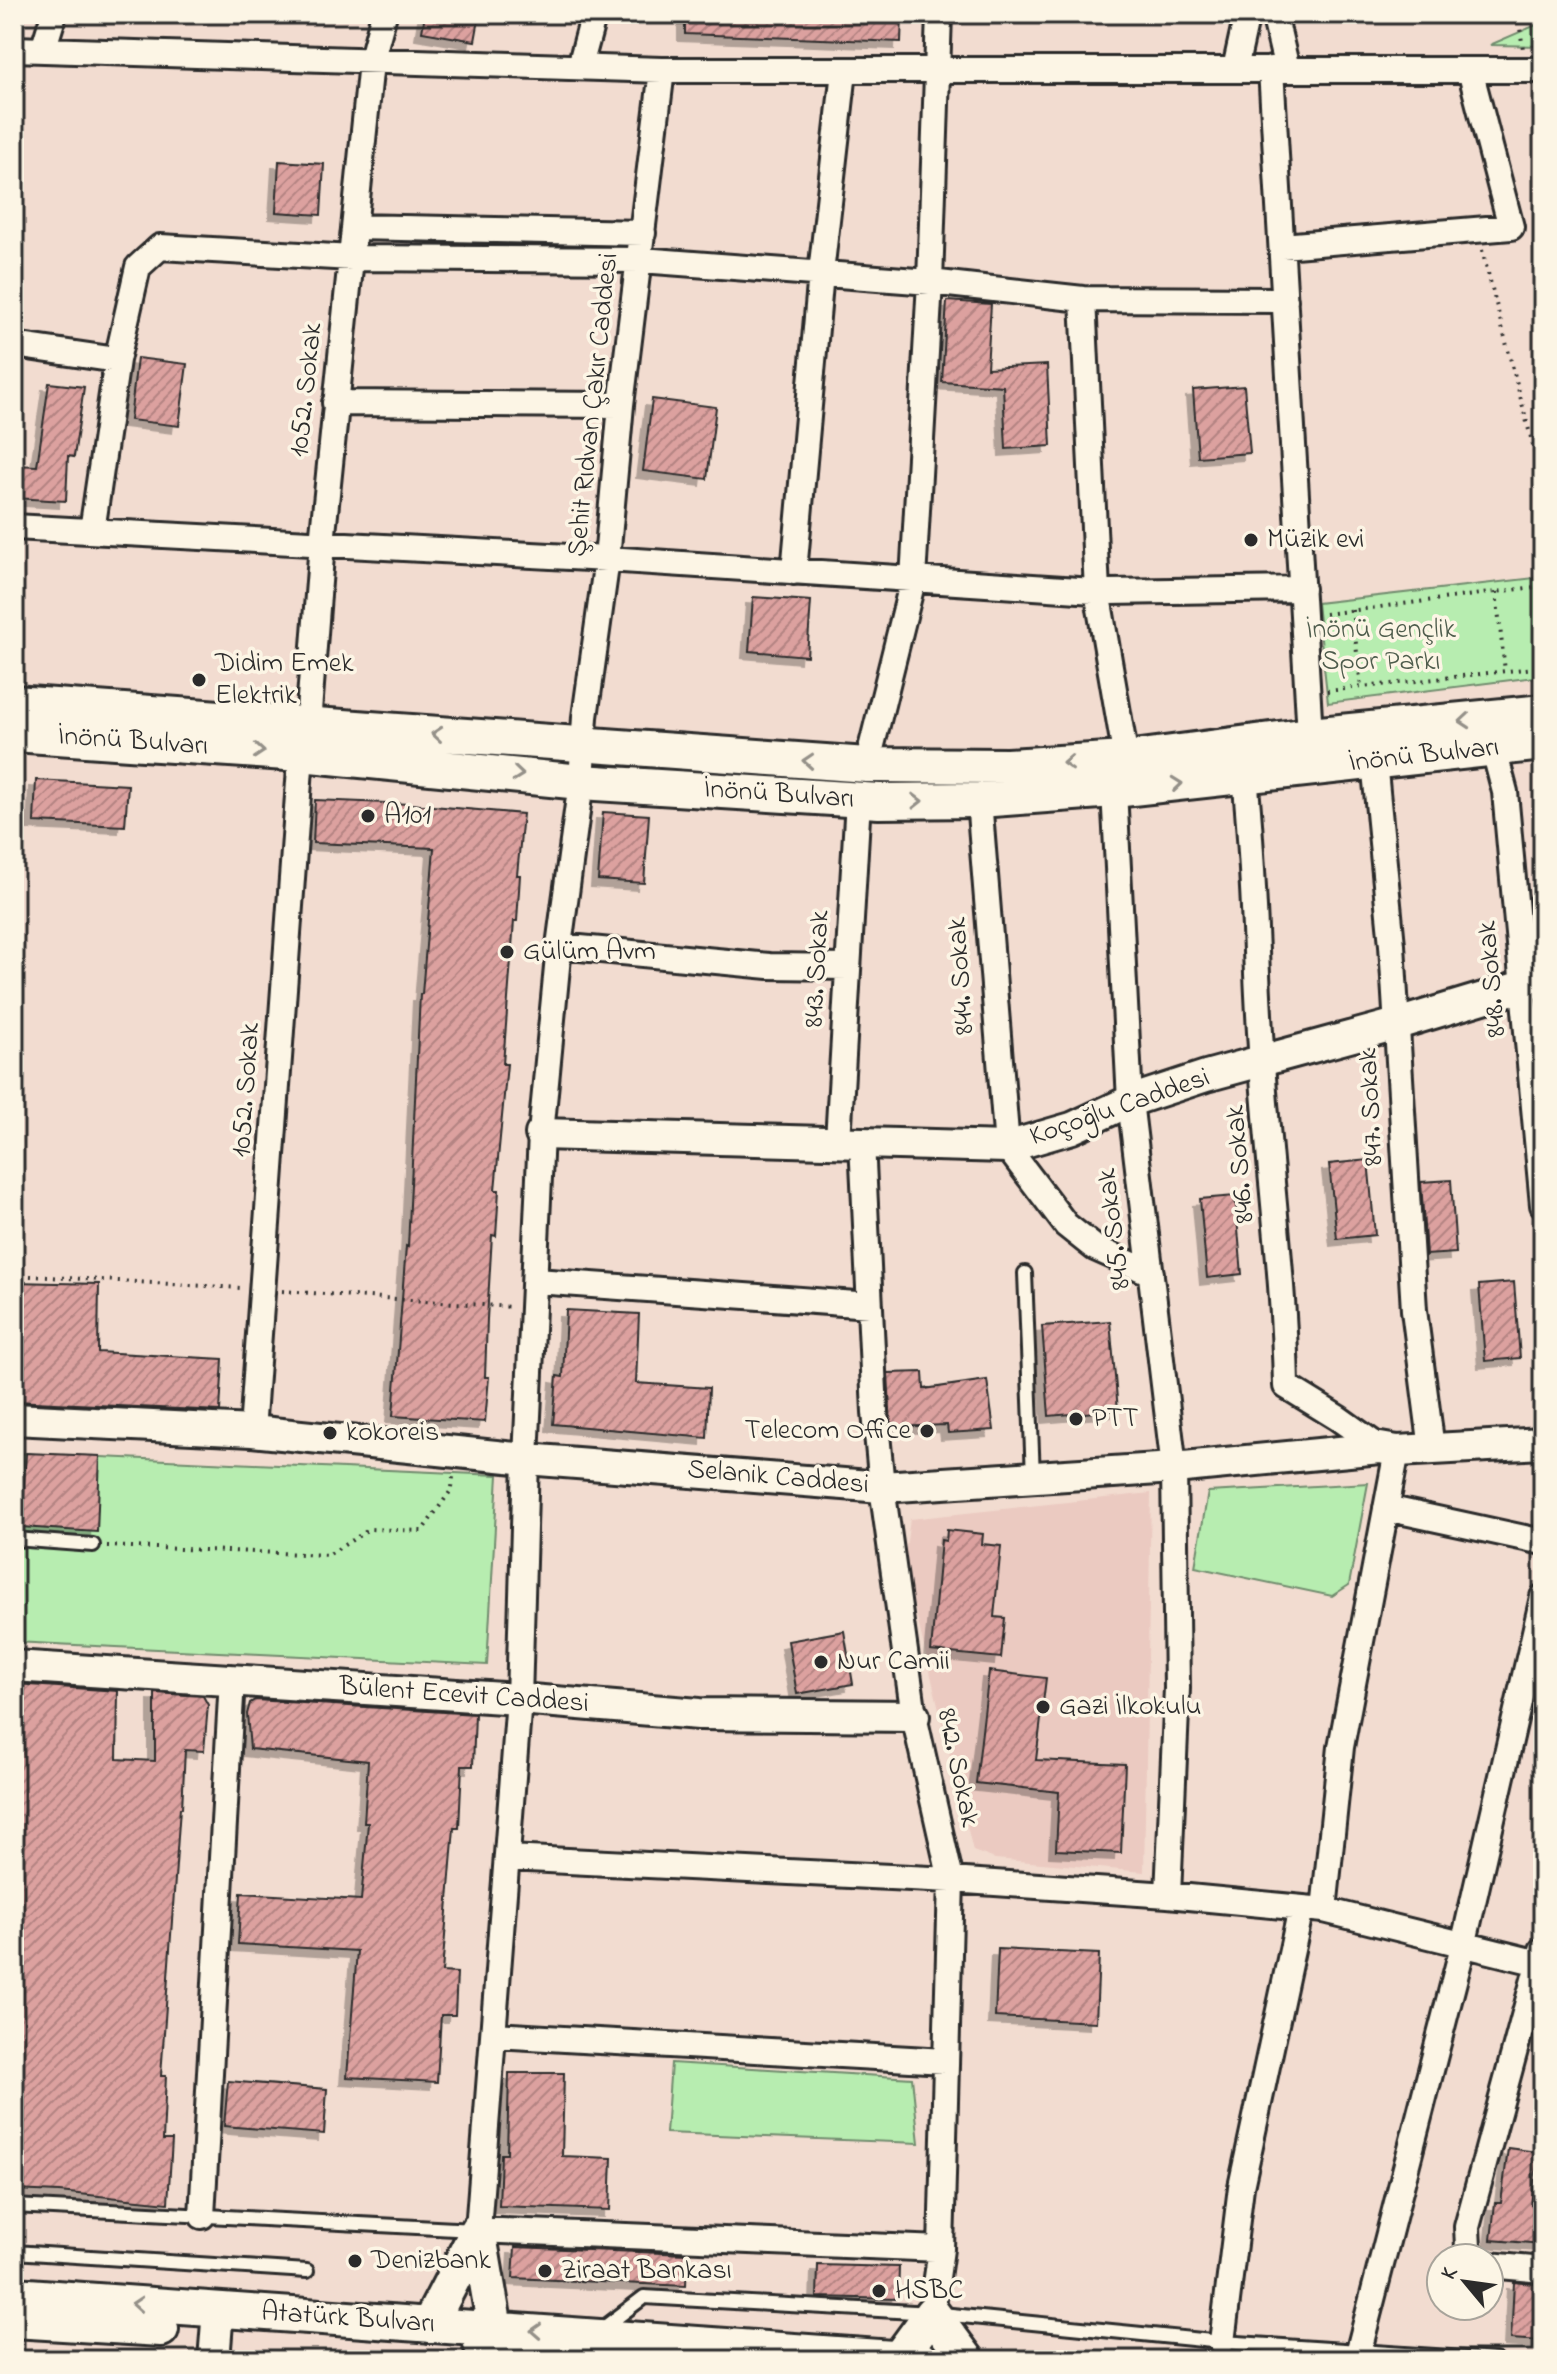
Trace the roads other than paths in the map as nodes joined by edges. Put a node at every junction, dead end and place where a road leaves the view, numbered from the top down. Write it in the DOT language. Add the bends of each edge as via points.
graph roads {
  1 [pos="54,14"];
  2 [pos="384,14"];
  3 [pos="594,14"];
  4 [pos="939,14"];
  5 [pos="1247,14"];
  6 [pos="1274,14"];
  7 [pos="14,49"];
  8 [pos="43,50"];
  9 [pos="371,62"];
  10 [pos="580,66"];
  11 [pos="1235,69"];
  12 [pos="1279,69"];
  13 [pos="662,70"];
  14 [pos="1470,70"];
  15 [pos="1536,70"];
  16 [pos="844,71"];
  17 [pos="935,72"];
  18 [pos="355,227"];
  19 [pos="643,233"];
  20 [pos="1282,246"];
  21 [pos="352,258"];
  22 [pos="641,260"];
  23 [pos="821,273"];
  24 [pos="930,282"];
  25 [pos="1083,299"];
  26 [pos="1285,300"];
  27 [pos="14,345"];
  28 [pos="117,360"];
  29 [pos="335,403"];
  30 [pos="621,405"];
  31 [pos="14,527"];
  32 [pos="92,531"];
  33 [pos="322,543"];
  34 [pos="607,559"];
  35 [pos="794,572"];
  36 [pos="913,580"];
  37 [pos="1302,589"];
  38 [pos="1097,591"];
  39 [pos="1543,712"];
  40 [pos="14,732"];
  41 [pos="1310,735"];
  42 [pos="305,739"];
  43 [pos="1543,743"];
  44 [pos="584,746"];
  45 [pos="1494,750"];
  46 [pos="1374,761"];
  47 [pos="867,765"];
  48 [pos="1120,775"];
  49 [pos="1245,777"];
  50 [pos="581,782"];
  51 [pos="858,800"];
  52 [pos="979,800"];
  53 [pos="559,946"];
  54 [pos="848,967"];
  55 [pos="1533,983"];
  56 [pos="1397,1024"];
  57 [pos="1262,1063"];
  58 [pos="1130,1101"];
  59 [pos="541,1134"];
  60 [pos="850,1141"];
  61 [pos="1007,1147"];
  62 [pos="1543,1205"];
  63 [pos="1025,1273"];
  64 [pos="1151,1273"];
  65 [pos="536,1281"];
  66 [pos="870,1305"];
  67 [pos="14,1419"];
  68 [pos="252,1431"];
  69 [pos="1543,1443"];
  70 [pos="1432,1449"];
  71 [pos="1388,1450"];
  72 [pos="526,1459"];
  73 [pos="1174,1468"];
  74 [pos="1033,1477"];
  75 [pos="882,1487"];
  76 [pos="1386,1508"];
  77 [pos="14,1539"];
  78 [pos="1543,1542"];
  79 [pos="93,1545"];
  80 [pos="1543,1597"];
  81 [pos="14,1666"];
  82 [pos="1535,1673"];
  83 [pos="232,1679"];
  84 [pos="519,1699"];
  85 [pos="914,1716"];
  86 [pos="508,1858"];
  87 [pos="951,1880"];
  88 [pos="1168,1895"];
  89 [pos="1312,1909"];
  90 [pos="1463,1946"];
  91 [pos="1541,1958"];
  92 [pos="494,2035"];
  93 [pos="945,2061"];
  94 [pos="14,2206"];
  95 [pos="202,2216"];
  96 [pos="478,2230"];
  97 [pos="1468,2242"];
  98 [pos="941,2249"];
  99 [pos="14,2252"];
  100 [pos="1505,2266"];
  101 [pos="1543,2270"];
  102 [pos="307,2271"];
  103 [pos="14,2295"];
  104 [pos="932,2313"];
  105 [pos="14,2320"];
  106 [pos="429,2325"];
  107 [pos="217,2334"];
  108 [pos="485,2340"];
  109 [pos="1222,2342"];
  110 [pos="595,2348"];
  111 [pos="1361,2355"];
  112 [pos="910,2359"];
  113 [pos="967,2360"];
  114 [pos="1496,2360"];
  1 -- 8 [label="street"];
  2 -- 9 [label="street, 1052. Sokak"];
  3 -- 10 [label="street"];
  4 -- 17 [label="street"];
  5 -- 11 [label="street"];
  6 -- 12 [label="street"];
  7 -- 8 [label="street"];
  8 -- 9 [label="street"];
  9 -- 10 [label="street"];
  9 -- 18 [label="street, 1052. Sokak"];
  10 -- 13 [label="street"];
  11 -- 12 [label="street"];
  11 -- 17 [label="street"];
  12 -- 14 [label="street"];
  12 -- 20 [label="street"];
  13 -- 16 [label="street"];
  13 -- 19 [label="street, Şehit Rıdvan Çakır Caddesi"];
  14 -- 15 [label="street"];
  14 -- 20 [label="street" via="1511,227"];
  16 -- 17 [label="street"];
  16 -- 23 [label="street"];
  17 -- 24 [label="street"];
  18 -- 19 [label="street"];
  18 -- 21 [label="street, 1052. Sokak"];
  19 -- 22 [label="street, Şehit Rıdvan Çakır Caddesi"];
  20 -- 26 [label="street"];
  21 -- 22 [label="street"];
  21 -- 28 [label="street" via="160,247 138,267"];
  21 -- 29 [label="street, 1052. Sokak"];
  22 -- 23 [label="street"];
  22 -- 30 [label="street, Şehit Rıdvan Çakır Caddesi"];
  23 -- 24 [label="street"];
  23 -- 35 [label="street"];
  24 -- 25 [label="street"];
  24 -- 36 [label="street"];
  25 -- 26 [label="street"];
  25 -- 38 [label="street, 845. Sokak"];
  26 -- 37 [label="street"];
  27 -- 28 [label="street"];
  28 -- 32 [label="street"];
  29 -- 30 [label="street"];
  29 -- 33 [label="street, 1052. Sokak"];
  30 -- 34 [label="street, Şehit Rıdvan Çakır Caddesi"];
  31 -- 32 [label="street"];
  32 -- 33 [label="street"];
  33 -- 34 [label="street"];
  33 -- 42 [label="street, 1052. Sokak"];
  34 -- 35 [label="street"];
  34 -- 44 [label="street, Şehit Rıdvan Çakır Caddesi"];
  35 -- 36 [label="street"];
  36 -- 38 [label="street"];
  36 -- 47 [label="street"];
  37 -- 38 [label="street"];
  37 -- 41 [label="street"];
  38 -- 48 [label="street, 845. Sokak"];
  39 -- 41 [label="main road, İnönü Bulvarı, one-way"];
  40 -- 42 [label="main road, İnönü Bulvarı"];
  41 -- 48 [label="main road, İnönü Bulvarı"];
  44 -- 42 [label="main road, İnönü Bulvarı, one-way"];
  42 -- 50 [label="main road, İnönü Bulvarı, one-way"];
  42 -- 68 [label="street, 1052. Sokak"];
  43 -- 45 [label="main road, İnönü Bulvarı"];
  47 -- 44 [label="main road, İnönü Bulvarı, one-way"];
  44 -- 50 [label="street, Şehit Rıdvan Çakır Caddesi"];
  45 -- 46 [label="main road, İnönü Bulvarı"];
  45 -- 55 [label="street, 848. Sokak"];
  46 -- 49 [label="main road, İnönü Bulvarı"];
  46 -- 56 [label="street, 847. Sokak"];
  48 -- 47 [label="main road, İnönü Bulvarı, one-way" via="1007,766"];
  48 -- 49 [label="main road, İnönü Bulvarı, one-way"];
  48 -- 52 [label="main road, İnönü Bulvarı"];
  48 -- 58 [label="street, 845. Sokak"];
  49 -- 57 [label="street, 846. Sokak"];
  50 -- 51 [label="main road, İnönü Bulvarı"];
  50 -- 53 [label="street, Şehit Rıdvan Çakır Caddesi"];
  51 -- 52 [label="main road, İnönü Bulvarı, one-way"];
  51 -- 54 [label="street, 843. Sokak"];
  52 -- 61 [label="street, 844. Sokak"];
  53 -- 54 [label="street" via="769,966"];
  53 -- 59 [label="street, Şehit Rıdvan Çakır Caddesi"];
  54 -- 60 [label="street, 843. Sokak"];
  55 -- 56 [label="street, Koçoğlu Caddesi"];
  55 -- 62 [label="street, 848. Sokak"];
  56 -- 57 [label="street, Koçoğlu Caddesi"];
  56 -- 70 [label="street, 847. Sokak" via="1414,1310"];
  57 -- 58 [label="street, Koçoğlu Caddesi"];
  57 -- 71 [label="street, 846. Sokak" via="1286,1386"];
  58 -- 61 [label="street, Koçoğlu Caddesi" via="1072,1128"];
  58 -- 64 [label="street, 845. Sokak"];
  59 -- 60 [label="street, Koçoğlu Caddesi"];
  59 -- 65 [label="street, Şehit Rıdvan Çakır Caddesi"];
  60 -- 61 [label="street, Koçoğlu Caddesi"];
  60 -- 66 [label="street, 842. Sokak"];
  61 -- 64 [label="street" via="1066,1225 1095,1248"];
  63 -- 74 [label="lane"];
  64 -- 73 [label="street, 845. Sokak"];
  65 -- 66 [label="street"];
  65 -- 72 [label="street, Şehit Rıdvan Çakır Caddesi"];
  66 -- 75 [label="street, 842. Sokak"];
  67 -- 68 [label="street, Selanik Caddesi"];
  68 -- 72 [label="street, Selanik Caddesi"];
  69 -- 70 [label="street, Selanik Caddesi"];
  70 -- 71 [label="street, Selanik Caddesi"];
  71 -- 73 [label="street, Selanik Caddesi"];
  71 -- 76 [label="street"];
  72 -- 75 [label="street, Selanik Caddesi"];
  72 -- 84 [label="street, Şehit Rıdvan Çakır Caddesi"];
  73 -- 74 [label="street, Selanik Caddesi"];
  73 -- 88 [label="street, 845. Sokak" via="1177,1688"];
  74 -- 75 [label="street, Selanik Caddesi"];
  75 -- 85 [label="street, 842. Sokak"];
  76 -- 78 [label="street"];
  76 -- 89 [label="street"];
  77 -- 79 [label="lane"];
  80 -- 82 [label="street"];
  81 -- 83 [label="street, Bülent Ecevit Caddesi"];
  82 -- 90 [label="street"];
  83 -- 84 [label="street, Bülent Ecevit Caddesi"];
  83 -- 95 [label="street"];
  84 -- 85 [label="street, Bülent Ecevit Caddesi" via="699,1714"];
  84 -- 86 [label="street, Şehit Rıdvan Çakır Caddesi"];
  85 -- 87 [label="street, 842. Sokak"];
  86 -- 87 [label="street"];
  86 -- 92 [label="street, Şehit Rıdvan Çakır Caddesi"];
  87 -- 88 [label="street"];
  87 -- 93 [label="street, 842. Sokak"];
  88 -- 89 [label="street"];
  89 -- 90 [label="street"];
  89 -- 109 [label="street" via="1241,2187"];
  90 -- 91 [label="street"];
  90 -- 111 [label="street"];
  91 -- 97 [label="street" via="1467,2227"];
  92 -- 93 [label="street"];
  92 -- 96 [label="street, Şehit Rıdvan Çakır Caddesi"];
  93 -- 98 [label="street, 842. Sokak"];
  94 -- 95 [label="lane"];
  95 -- 96 [label="lane"];
  96 -- 98 [label="street"];
  96 -- 106 [label="main road"];
  96 -- 108 [label="main road"];
  98 -- 104 [label="street, 842. Sokak"];
  99 -- 102 [label="lane"];
  100 -- 101 [label="street"];
  107 -- 103 [label="main road, Atatürk Bulvarı, one-way"];
  104 -- 109 [label="lane"];
  104 -- 110 [label="lane" via="644,2297"];
  104 -- 112 [label="main road"];
  104 -- 113 [label="main road"];
  105 -- 107 [label="main road, Atatürk Bulvarı"];
  106 -- 107 [label="main road, Atatürk Bulvarı"];
  106 -- 108 [label="main road, Atatürk Bulvarı"];
  107 -- 108 [label="main road, Atatürk Bulvarı"];
  108 -- 110 [label="main road, Atatürk Bulvarı"];
  109 -- 111 [label="lane"];
  110 -- 112 [label="main road, Atatürk Bulvarı"];
  111 -- 114 [label="lane"];
}
